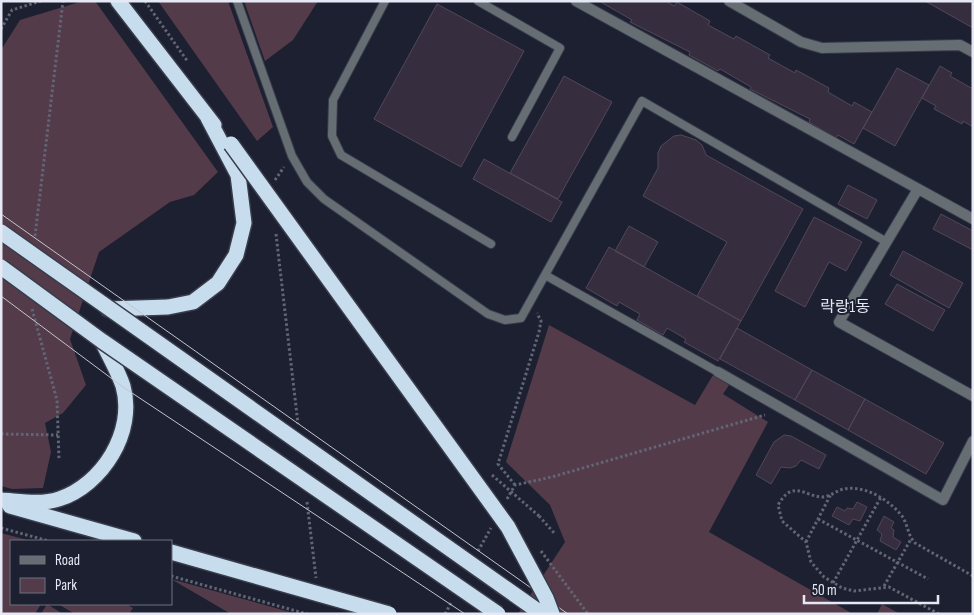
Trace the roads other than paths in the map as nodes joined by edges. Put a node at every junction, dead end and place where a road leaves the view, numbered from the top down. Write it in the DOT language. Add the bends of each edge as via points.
graph roads {
  1 [pos="118,1"];
  2 [pos="237,1"];
  3 [pos="385,1"];
  4 [pos="478,1"];
  5 [pos="576,1"];
  6 [pos="729,1"];
  7 [pos="973,52"];
  8 [pos="208,118"];
  9 [pos="512,137"];
  10 [pos="918,189"];
  11 [pos="973,219"];
  12 [pos="1,232"];
  13 [pos="885,241"];
  14 [pos="491,244"];
  15 [pos="1,267"];
  16 [pos="545,274"];
  17 [pos="108,309"];
  18 [pos="102,341"];
  19 [pos="718,372"];
  20 [pos="973,396"];
  21 [pos="973,441"];
  22 [pos="1,502"];
  23 [pos="131,540"];
  24 [pos="172,552"];
  25 [pos="389,614"];
  26 [pos="498,614"];
  27 [pos="542,614"];
  28 [pos="552,614"];
  1 -- 8 [label="highway"];
  2 -- 16 [label="lane" via="292,156 307,182 324,199 488,314 505,320 521,318"];
  3 -- 14 [label="lane" via="333,100 332,136 341,155"];
  4 -- 9 [label="lane" via="560,48"];
  5 -- 10 [label="street"];
  6 -- 7 [label="street" via="801,42 822,48 960,45"];
  8 -- 17 [label="highway" via="238,175 244,223 236,255 218,283 193,302 176,306"];
  8 -- 28 [label="highway, bridge" via="231,144 508,527"];
  10 -- 11 [label="street"];
  10 -- 13 [label="street"];
  12 -- 17 [label="highway, bridge"];
  13 -- 16 [label="lane" via="642,101"];
  13 -- 20 [label="street" via="839,322"];
  15 -- 18 [label="highway, bridge"];
  16 -- 19 [label="lane"];
  17 -- 27 [label="highway, bridge"];
  18 -- 22 [label="highway" via="123,387 126,417 109,460 94,478 58,499"];
  18 -- 26 [label="highway, bridge"];
  19 -- 21 [label="street" via="943,500"];
  22 -- 23 [label="highway"];
  24 -- 25 [label="highway, bridge"];
}
